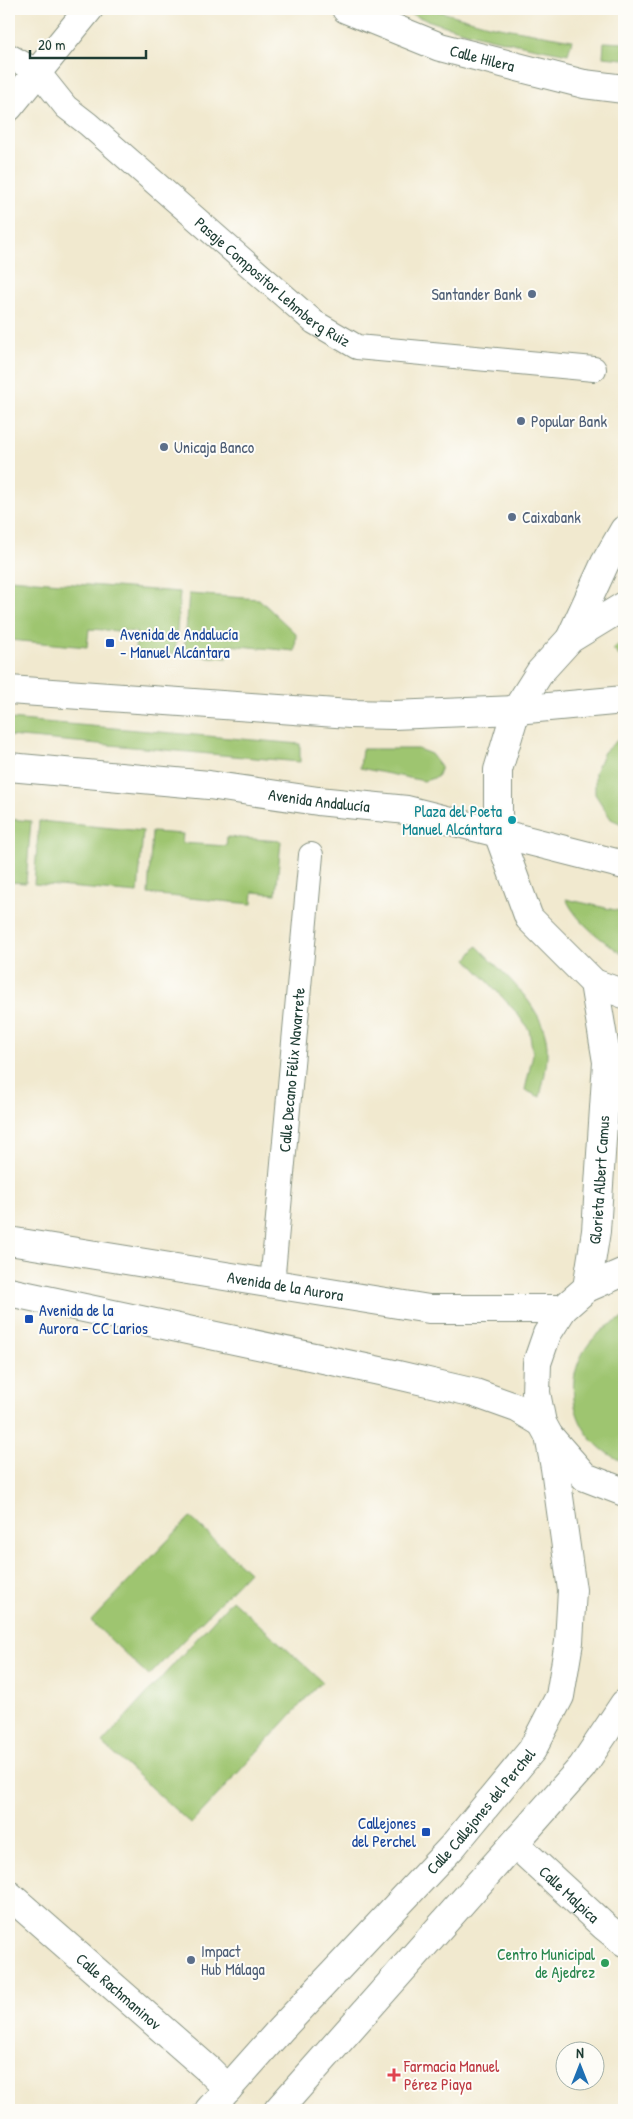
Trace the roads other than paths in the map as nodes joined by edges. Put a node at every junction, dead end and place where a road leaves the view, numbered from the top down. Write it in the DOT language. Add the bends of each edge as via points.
graph roads {
  1 [pos="89,9"];
  2 [pos="346,9"];
  3 [pos="9,56"];
  4 [pos="38,72"];
  5 [pos="624,89"];
  6 [pos="9,107"];
  7 [pos="594,369"];
  8 [pos="624,530"];
  9 [pos="624,606"];
  10 [pos="570,640"];
  11 [pos="9,690"];
  12 [pos="624,700"];
  13 [pos="516,710"];
  14 [pos="9,767"];
  15 [pos="498,833"];
  16 [pos="311,855"];
  17 [pos="624,865"];
  18 [pos="594,983"];
  19 [pos="624,994"];
  20 [pos="9,1241"];
  21 [pos="624,1272"];
  22 [pos="272,1284"];
  23 [pos="587,1288"];
  24 [pos="9,1292"];
  25 [pos="563,1309"];
  26 [pos="546,1429"];
  27 [pos="624,1492"];
  28 [pos="624,1704"];
  29 [pos="515,1844"];
  30 [pos="9,1895"];
  31 [pos="624,1942"];
  32 [pos="228,2090"];
  33 [pos="209,2110"];
  34 [pos="278,2110"];
  1 -- 4 [label="main road"];
  2 -- 5 [label="main road, Calle Hilera" via="440,47 584,84"];
  3 -- 4 [label="street"];
  4 -- 6 [label="main road"];
  4 -- 7 [label="street, Pasaje Compositor Lehmberg Ruiz" via="66,107 314,322 356,347"];
  8 -- 10 [label="main road" via="605,563"];
  9 -- 10 [label="main road"];
  10 -- 13 [label="main road" via="540,672"];
  11 -- 13 [label="main road" via="350,714"];
  12 -- 13 [label="main road"];
  13 -- 15 [label="main road" via="498,770"];
  14 -- 15 [label="main road, Avenida Andalucía" via="209,785 407,810"];
  15 -- 17 [label="main road, Avenida Andalucía"];
  15 -- 18 [label="main road" via="530,918"];
  16 -- 22 [label="street, Calle Decano Félix Navarrete"];
  18 -- 19 [label="main road"];
  18 -- 23 [label="main road, Glorieta Albert Camus" via="607,1062 596,1231"];
  20 -- 22 [label="main road, Avenida de la Aurora"];
  21 -- 23 [label="main road"];
  22 -- 25 [label="main road, Avenida de la Aurora" via="429,1309"];
  23 -- 25 [label="main road"];
  24 -- 26 [label="main road" via="476,1394 517,1408"];
  25 -- 26 [label="main road" via="547,1334 537,1363 536,1394"];
  26 -- 27 [label="main road" via="585,1477"];
  26 -- 32 [label="main road, Calle Callejones del Perchel" via="555,1468 572,1590 570,1642 560,1696 532,1750 452,1847"];
  28 -- 29 [label="main road" via="582,1767"];
  29 -- 31 [label="main road, Calle Malpica"];
  29 -- 34 [label="main road"];
  30 -- 32 [label="main road, Calle Rachmaninov"];
  32 -- 33 [label="main road, Calle Callejones del Perchel"];
}
